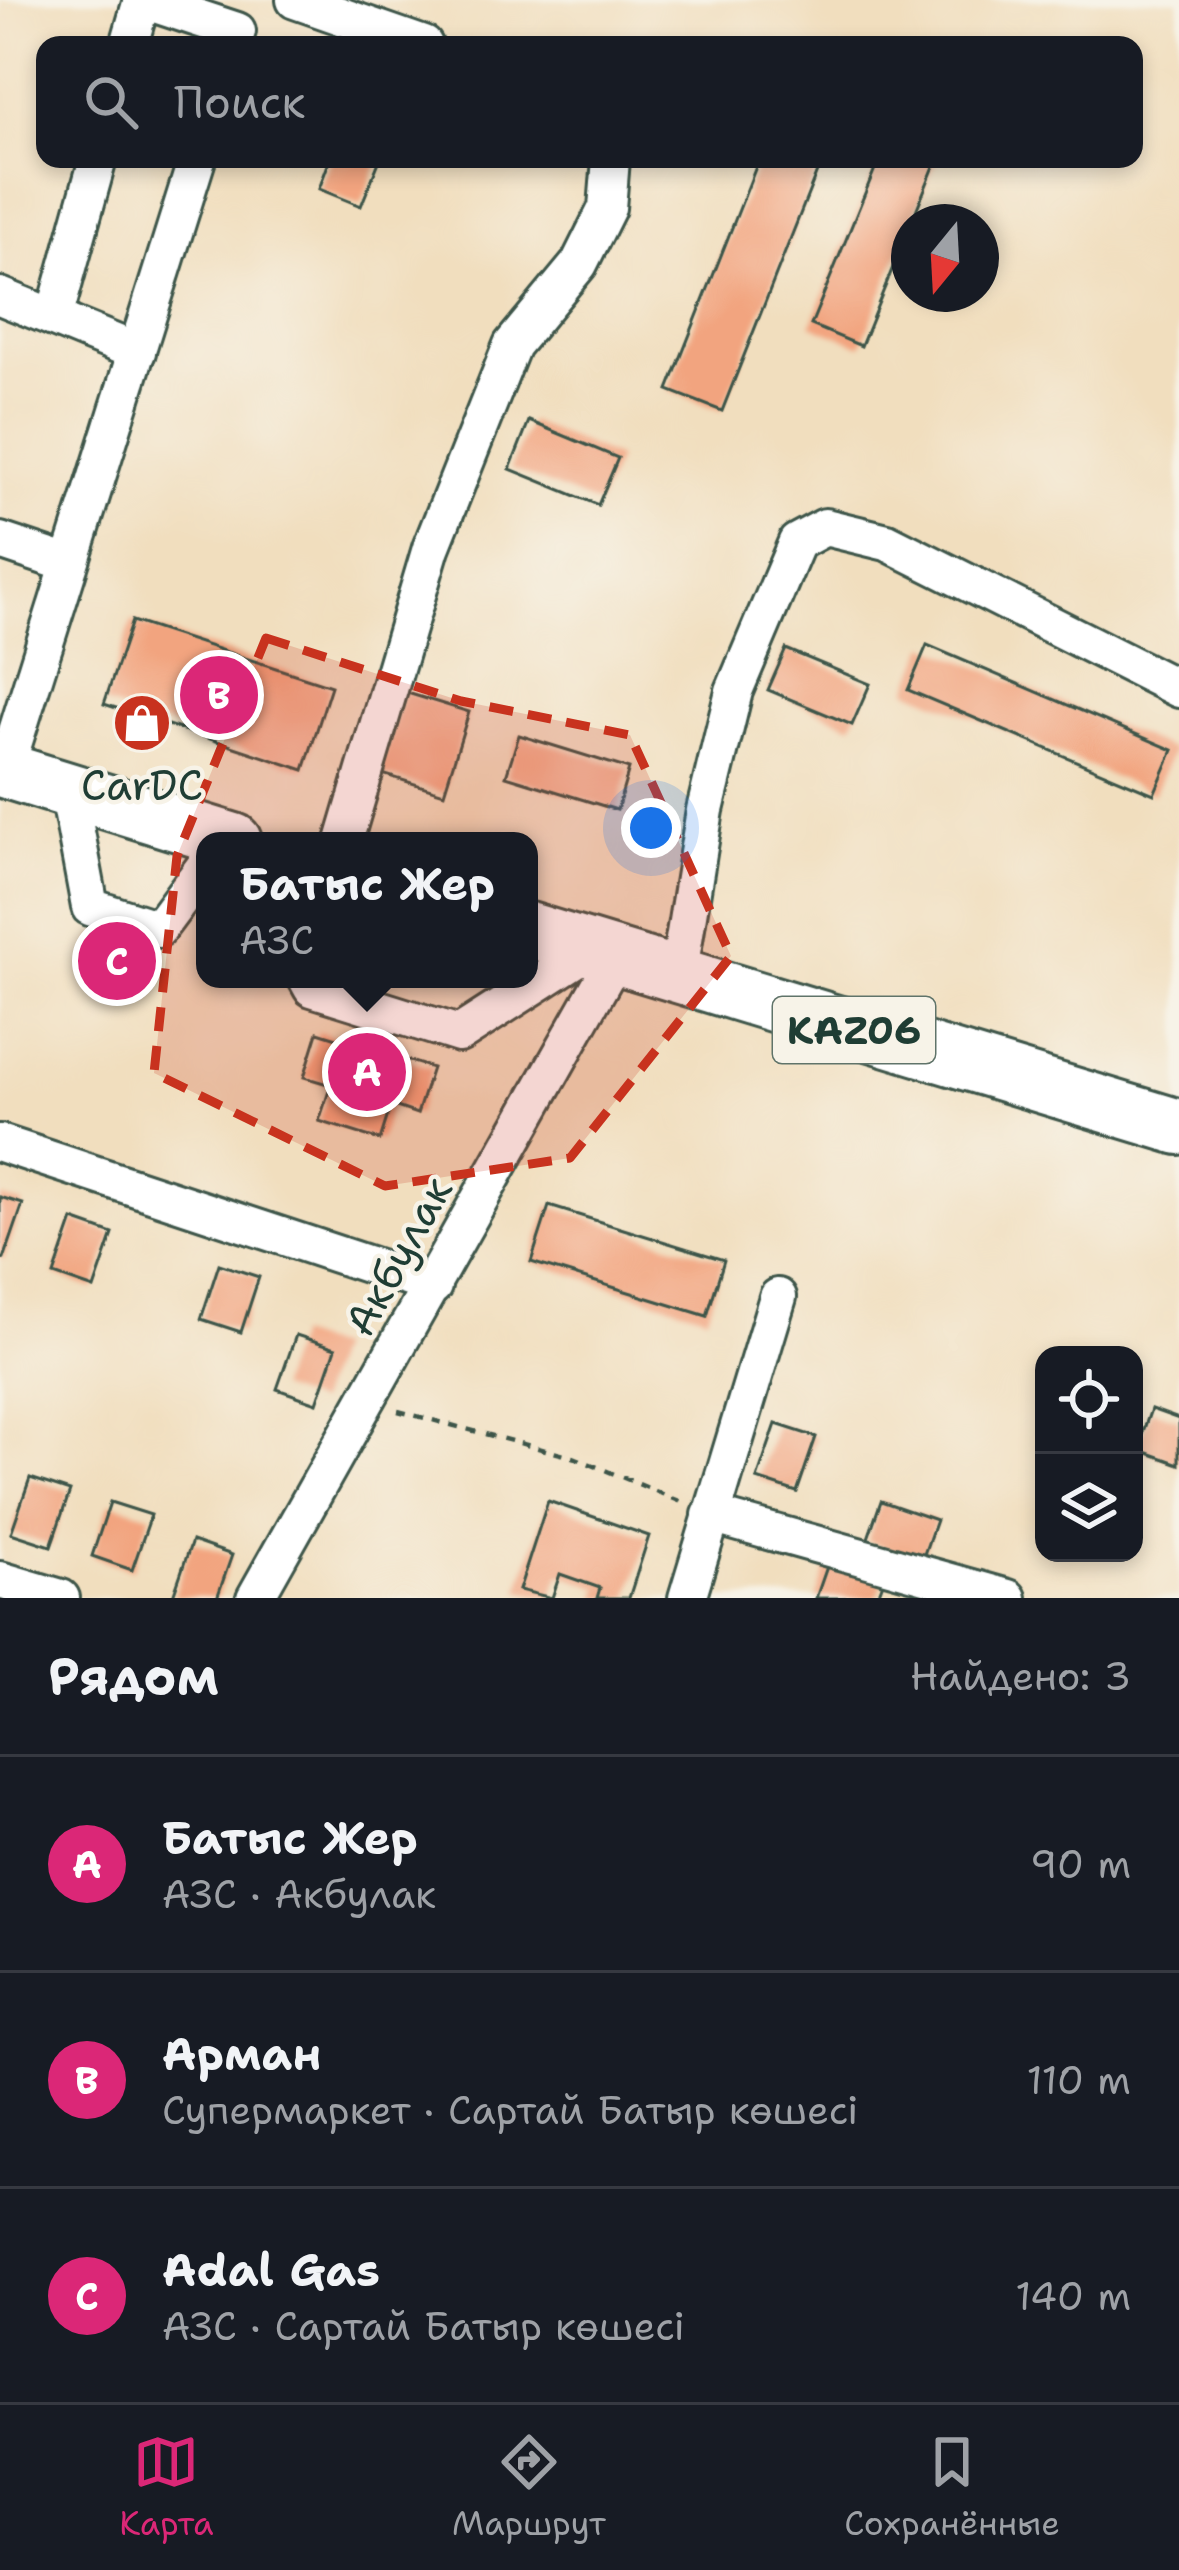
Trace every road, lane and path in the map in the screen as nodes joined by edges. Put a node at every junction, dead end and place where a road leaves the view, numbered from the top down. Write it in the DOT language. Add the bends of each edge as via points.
graph roads {
  1 [pos="142,0"];
  2 [pos="295,0"];
  3 [pos="239,25"];
  4 [pos="132,36"];
  5 [pos="398,36"];
  6 [pos="96,168"];
  7 [pos="194,168"];
  8 [pos="610,168"];
  9 [pos="0,296"];
  10 [pos="54,318"];
  11 [pos="137,352"];
  12 [pos="0,541"];
  13 [pos="66,563"];
  14 [pos="1179,688"];
  15 [pos="3,769"];
  16 [pos="68,790"];
  17 [pos="347,832"];
  18 [pos="196,835"];
  19 [pos="196,879"];
  20 [pos="538,933"];
  21 [pos="603,953"];
  22 [pos="678,977"];
  23 [pos="312,988"];
  24 [pos="1179,1127"];
  25 [pos="0,1143"];
  26 [pos="433,1286"];
  27 [pos="778,1297"];
  28 [pos="367,1402"];
  29 [pos="711,1515"];
  30 [pos="0,1580"];
  31 [pos="61,1598"];
  32 [pos="255,1598"];
  33 [pos="687,1598"];
  34 [pos="1008,1598"];
  1 -- 3 [label="street"];
  1 -- 4 [label="street"];
  2 -- 5 [label="street"];
  6 -- 10 [label="street"];
  7 -- 11 [label="street"];
  8 -- 17 [label="street" via="607,208 579,264 512,345 431,548"];
  9 -- 10 [label="street"];
  10 -- 11 [label="street"];
  11 -- 13 [label="street"];
  12 -- 13 [label="street"];
  13 -- 15 [label="street"];
  14 -- 22 [label="street" via="886,542 825,527 797,542 734,691"];
  15 -- 16 [label="highway"];
  16 -- 18 [label="highway"];
  16 -- 19 [label="street" via="90,907 158,928"];
  20 -- 21 [label="highway, KАZ06"];
  21 -- 22 [label="highway, KАZ06"];
  21 -- 23 [label="street" via="459,1034"];
  21 -- 26 [label="street, Акбулак"];
  22 -- 24 [label="highway, KАZ06"];
  25 -- 26 [label="street"];
  26 -- 28 [label="street, Акбулак"];
  27 -- 29 [label="street"];
  28 -- 29 [label="path" via="576,1458"];
  28 -- 32 [label="street, Акбулак"];
  29 -- 33 [label="street"];
  29 -- 34 [label="street"];
  30 -- 31 [label="street"];
}
